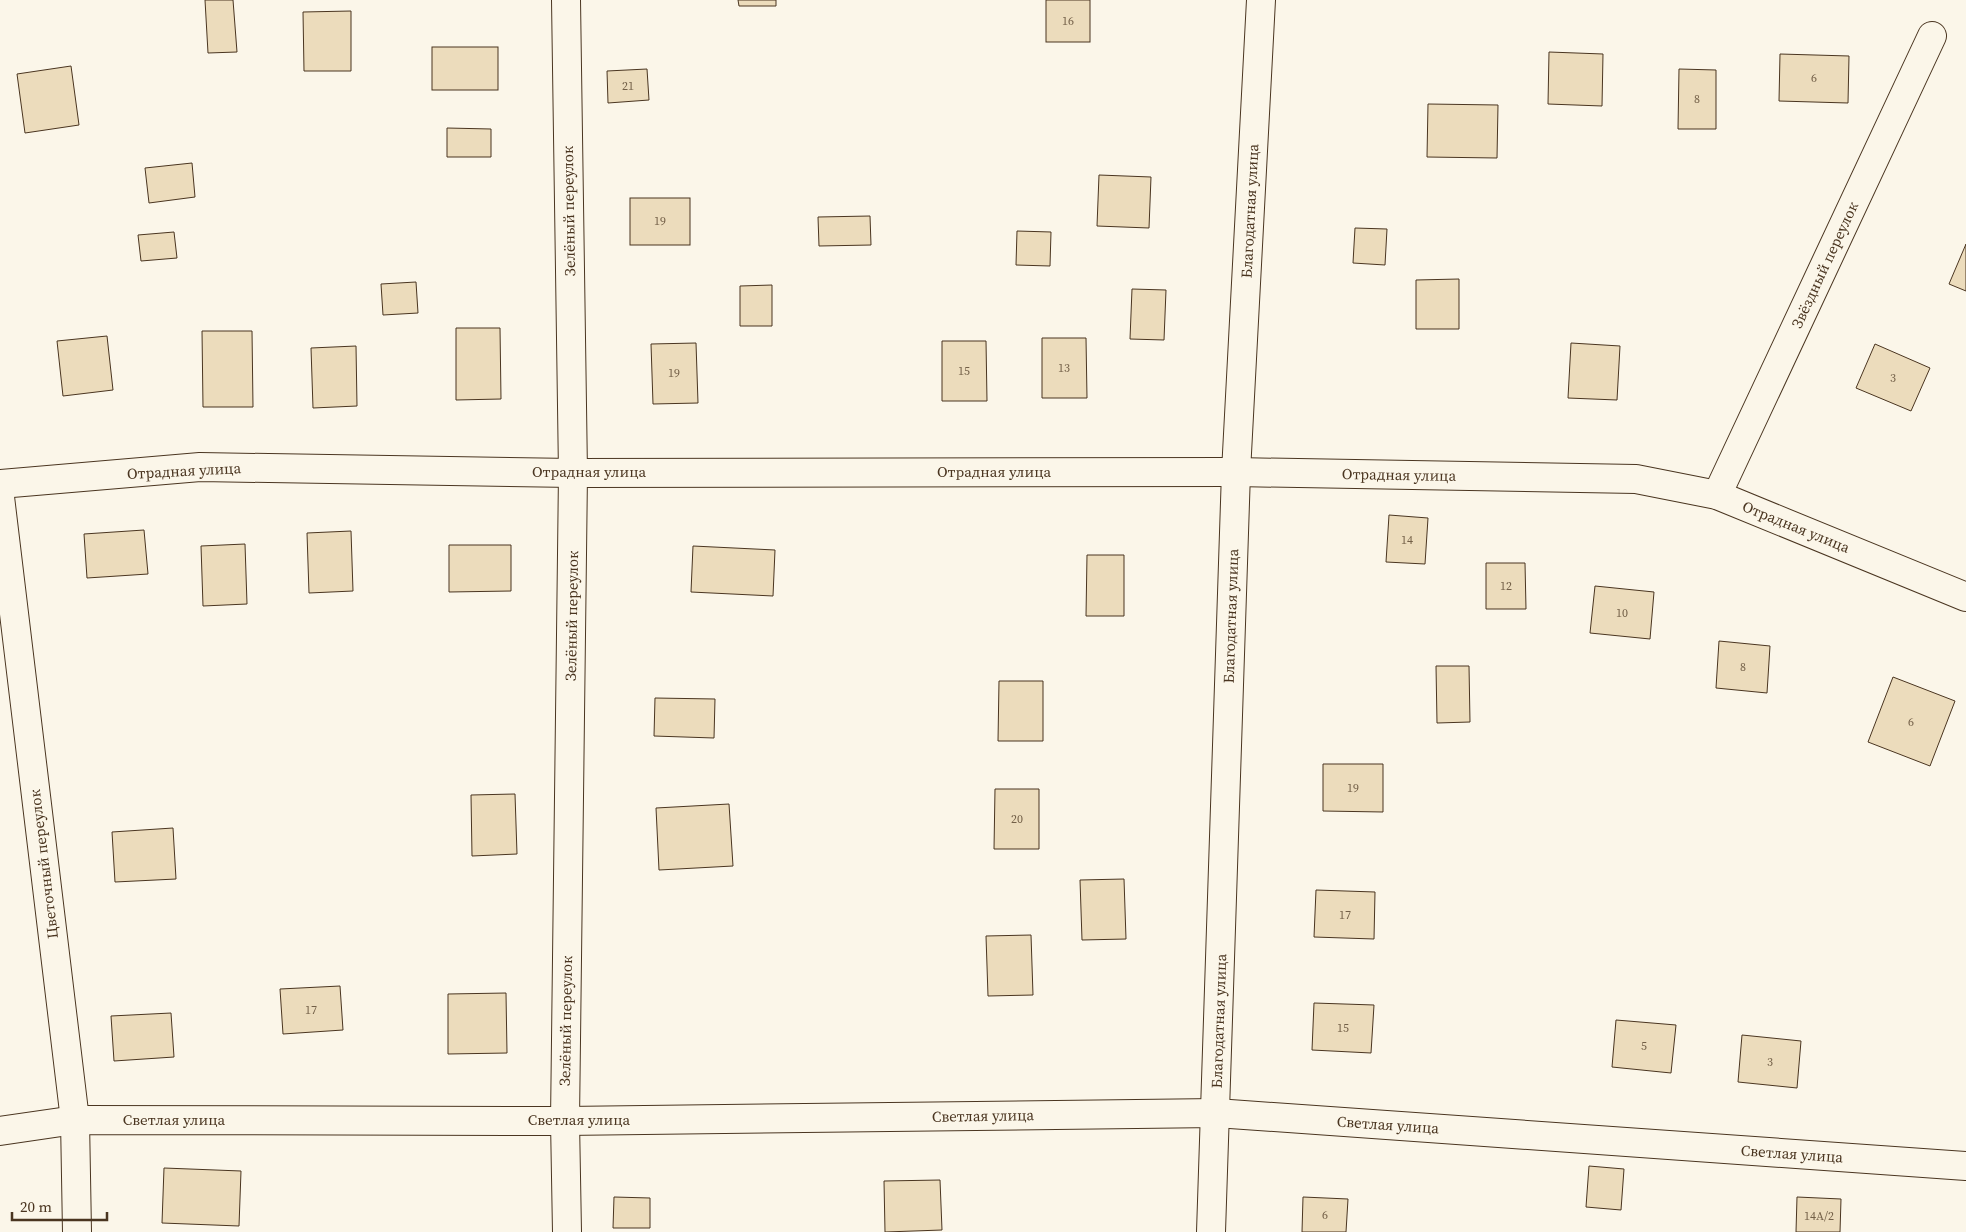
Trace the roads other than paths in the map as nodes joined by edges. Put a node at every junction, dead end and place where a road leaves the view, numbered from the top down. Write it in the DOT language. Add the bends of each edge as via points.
graph roads {
  1 [pos="566,0"];
  2 [pos="1261,0"];
  3 [pos="1932,36"];
  4 [pos="1236,472"];
  5 [pos="574,473"];
  6 [pos="0,484"];
  7 [pos="1717,495"];
  8 [pos="0,497"];
  9 [pos="1966,597"];
  10 [pos="1216,1113"];
  11 [pos="75,1120"];
  12 [pos="565,1121"];
  13 [pos="0,1131"];
  14 [pos="1966,1166"];
  15 [pos="77,1232"];
  16 [pos="567,1232"];
  17 [pos="1211,1232"];
  1 -- 5 [label="street, Зелёный переулок"];
  2 -- 4 [label="street, Благодатная улица"];
  3 -- 7 [label="street, Звёздный переулок"];
  4 -- 5 [label="street, Отрадная улица"];
  4 -- 7 [label="street, Отрадная улица" via="1636,479"];
  4 -- 10 [label="street, Благодатная улица"];
  5 -- 6 [label="street, Отрадная улица" via="200,467"];
  5 -- 12 [label="street, Зелёный переулок"];
  7 -- 9 [label="street, Отрадная улица"];
  8 -- 11 [label="street, Цветочный переулок"];
  10 -- 12 [label="street, Светлая улица"];
  10 -- 14 [label="street, Светлая улица"];
  10 -- 17 [label="street, Благодатная улица"];
  11 -- 12 [label="street, Светлая улица"];
  11 -- 13 [label="street, Светлая улица"];
  11 -- 15 [label="street, Цветочный переулок"];
  12 -- 16 [label="street, Зелёный переулок"];
}
